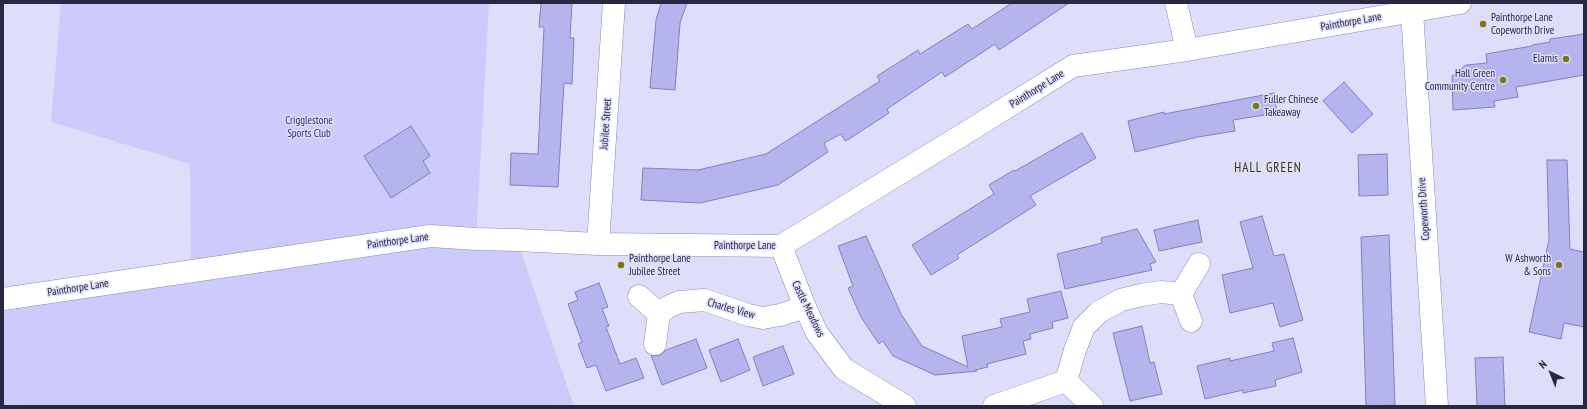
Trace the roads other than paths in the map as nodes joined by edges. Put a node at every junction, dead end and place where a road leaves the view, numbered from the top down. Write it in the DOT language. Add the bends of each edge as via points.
graph roads {
  1 [pos="614,3"];
  2 [pos="1176,3"];
  3 [pos="1460,3"];
  4 [pos="1434,5"];
  5 [pos="1412,12"];
  6 [pos="1187,50"];
  7 [pos="598,244"];
  8 [pos="781,246"];
  9 [pos="1199,264"];
  10 [pos="1181,294"];
  11 [pos="639,296"];
  12 [pos="3,299"];
  13 [pos="805,307"];
  14 [pos="659,314"];
  15 [pos="1191,321"];
  16 [pos="655,344"];
  17 [pos="1066,381"];
  18 [pos="905,406"];
  19 [pos="994,406"];
  20 [pos="1092,406"];
  21 [pos="1437,406"];
  1 -- 7 [label="street, Jubilee Street"];
  2 -- 6 [label="street"];
  3 -- 4 [label="street, Painthorpe Lane"];
  4 -- 5 [label="street, Painthorpe Lane"];
  5 -- 6 [label="street, Painthorpe Lane"];
  5 -- 21 [label="street, Copeworth Drive"];
  6 -- 8 [label="street, Painthorpe Lane" via="1073,66"];
  7 -- 8 [label="street, Painthorpe Lane"];
  7 -- 12 [label="street, Painthorpe Lane" via="430,236"];
  8 -- 13 [label="street, Castle Meadows"];
  9 -- 10 [label="street"];
  10 -- 15 [label="street"];
  10 -- 17 [label="street" via="1161,292 1140,295 1121,300 1099,312 1084,327"];
  11 -- 14 [label="street"];
  13 -- 14 [label="street, Charles View" via="763,318 705,300 680,302 668,306"];
  13 -- 18 [label="street, Castle Meadows" via="817,332 844,369"];
  14 -- 16 [label="street"];
  17 -- 19 [label="street"];
  17 -- 20 [label="street"];
}
